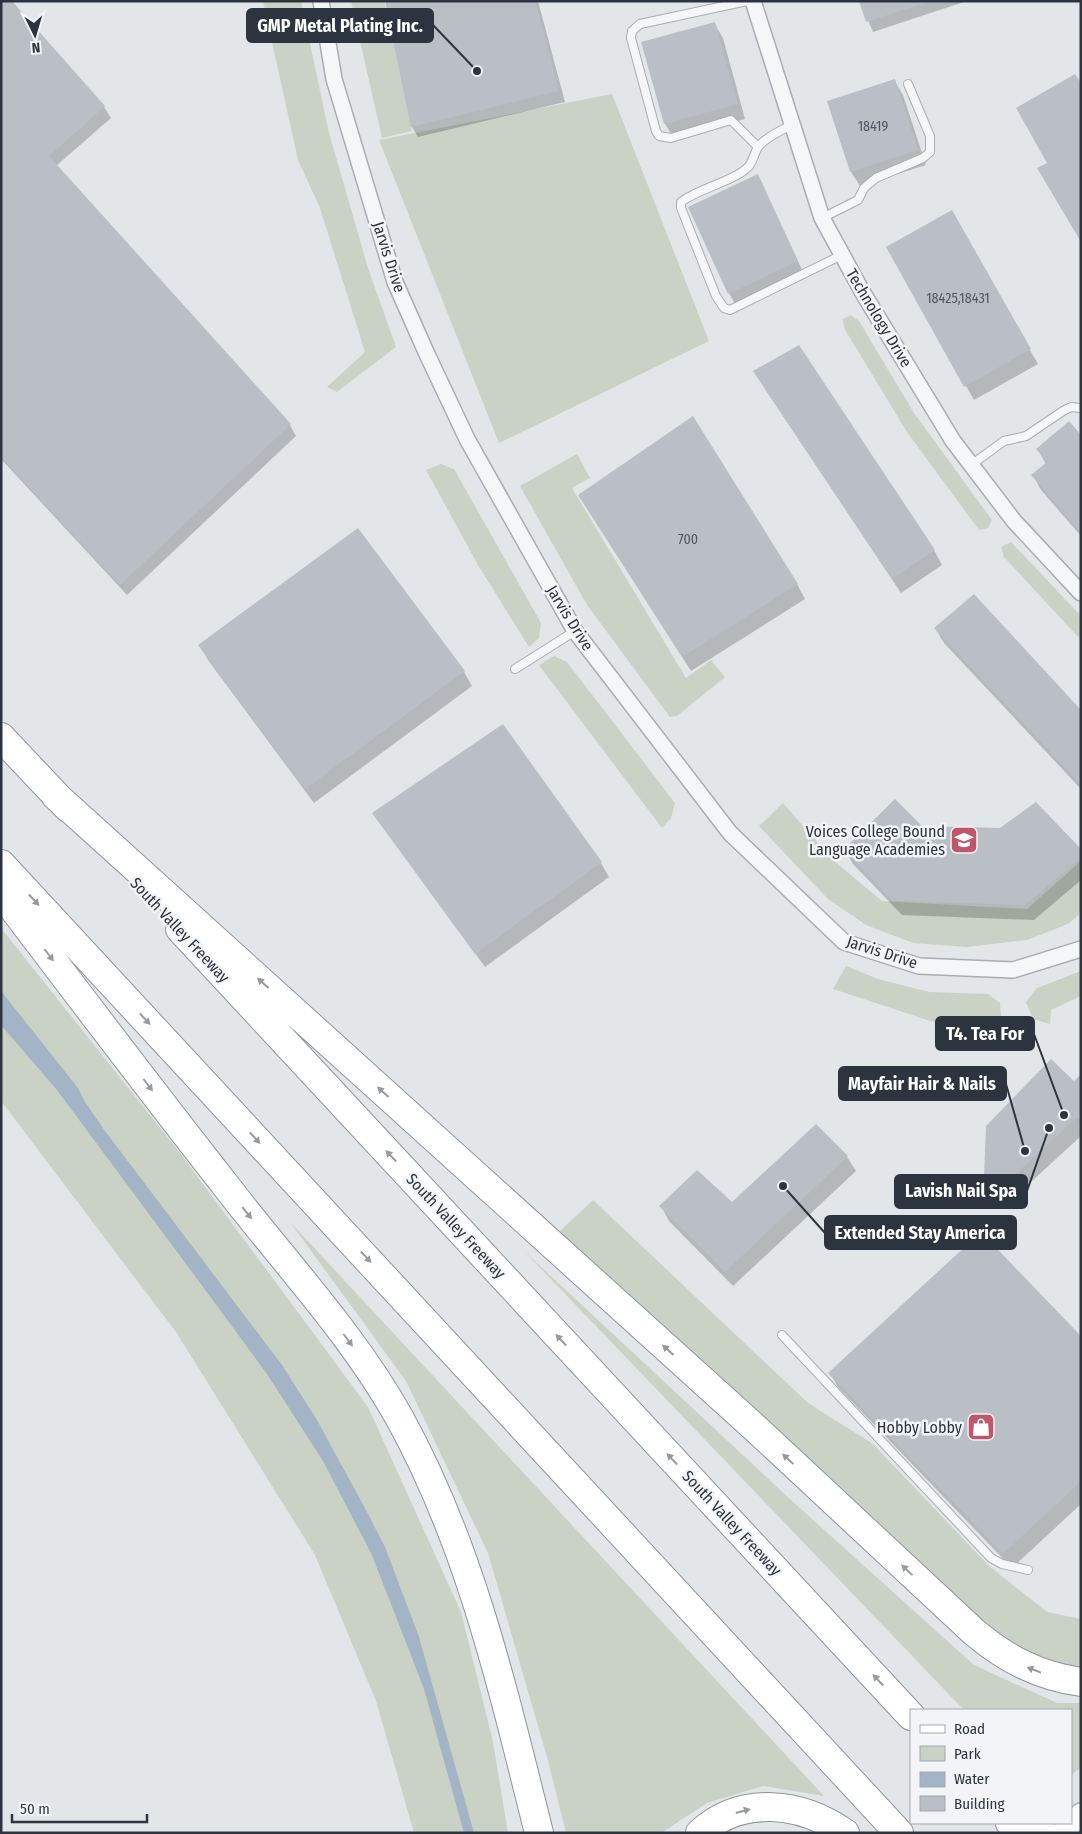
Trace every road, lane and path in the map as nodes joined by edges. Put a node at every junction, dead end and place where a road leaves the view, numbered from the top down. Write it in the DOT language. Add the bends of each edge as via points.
graph roads {
  1 [pos="321,1"];
  2 [pos="747,1"];
  3 [pos="753,1"];
  4 [pos="908,84"];
  5 [pos="791,126"];
  6 [pos="758,147"];
  7 [pos="822,218"];
  8 [pos="842,255"];
  9 [pos="1081,408"];
  10 [pos="971,465"];
  11 [pos="1081,593"];
  12 [pos="575,630"];
  13 [pos="515,669"];
  14 [pos="1,737"];
  15 [pos="56,795"];
  16 [pos="1,864"];
  17 [pos="1,887"];
  18 [pos="1081,949"];
  19 [pos="782,1335"];
  20 [pos="1028,1570"];
  21 [pos="1081,1682"];
  22 [pos="909,1714"];
  23 [pos="1081,1814"];
  24 [pos="1072,1823"];
  25 [pos="1034,1824"];
  26 [pos="1071,1824"];
  27 [pos="539,1833"];
  28 [pos="700,1833"];
  29 [pos="845,1833"];
  30 [pos="900,1833"];
  31 [pos="1044,1833"];
  32 [pos="1062,1833"];
  1 -- 12 [label="street, Jarvis Drive" via="334,79 395,282 467,439"];
  2 -- 6 [label="lane" via="640,24 632,31 631,38 659,136 671,138 731,120"];
  3 -- 5 [label="street, Technology Drive"];
  4 -- 7 [label="lane" via="930,136 930,152 876,178 864,188 858,200"];
  5 -- 6 [label="lane"];
  5 -- 7 [label="street, Technology Drive"];
  6 -- 8 [label="lane" via="745,170 691,194 681,202 716,296 724,308 730,310"];
  7 -- 8 [label="street, Technology Drive"];
  8 -- 10 [label="street, Technology Drive" via="953,441"];
  9 -- 10 [label="lane" via="1063,410 1026,436 1004,442"];
  10 -- 11 [label="street, Technology Drive" via="1014,521"];
  12 -- 13 [label="lane"];
  12 -- 18 [label="street, Jarvis Drive" via="730,833 844,942 919,966 1013,970"];
  14 -- 15 [label="highway, South Valley Freeway"];
  21 -- 15 [label="highway, one-way" via="1048,1675 1020,1664 974,1632 754,1427"];
  22 -- 15 [label="highway, South Valley Freeway, one-way"];
  16 -- 30 [label="highway, one-way"];
  17 -- 27 [label="highway, one-way" via="12,907 224,1184 345,1336 398,1417 439,1499 470,1579 493,1653"];
  19 -- 20 [label="lane" via="991,1558"];
  23 -- 24 [label="main road"];
  25 -- 31 [label="highway"];
  26 -- 32 [label="main road"];
  28 -- 29 [label="highway, one-way" via="726,1816 769,1806 793,1808 815,1815"];
}
